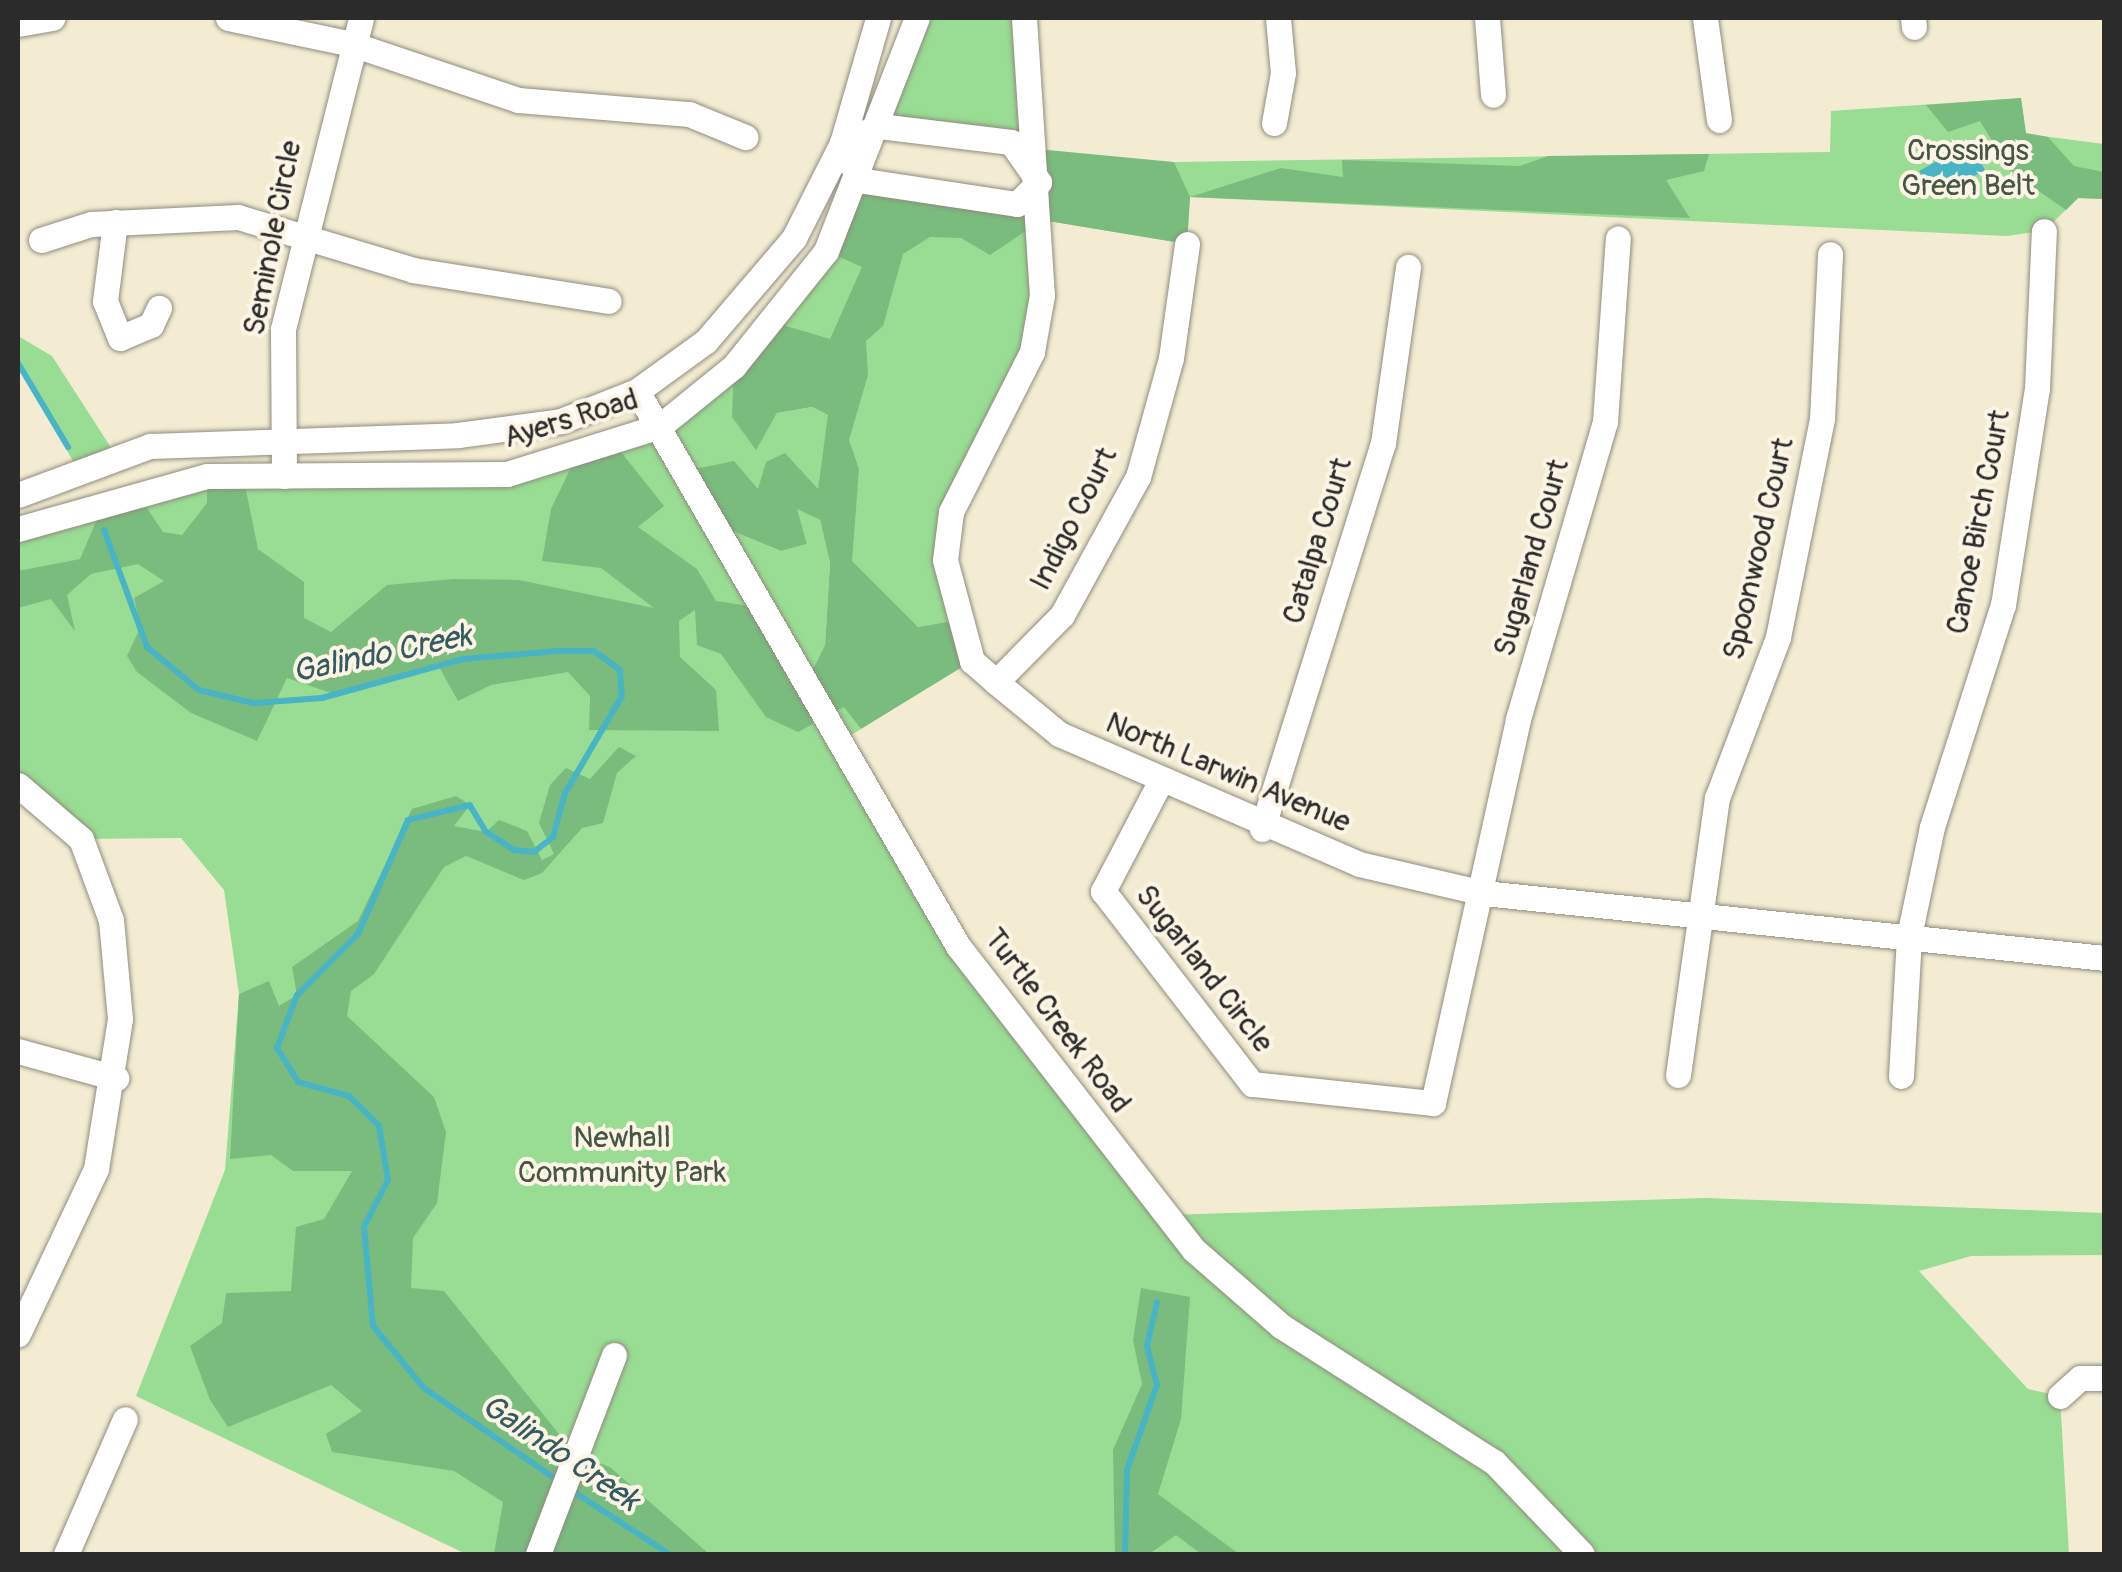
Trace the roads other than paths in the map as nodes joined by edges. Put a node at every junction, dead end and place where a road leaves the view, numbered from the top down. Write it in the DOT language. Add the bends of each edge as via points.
graph roads {
  1 [pos="52,18"];
  2 [pos="228,18"];
  3 [pos="361,18"];
  4 [pos="878,18"];
  5 [pos="918,18"];
  6 [pos="1024,18"];
  7 [pos="1278,18"];
  8 [pos="1487,18"];
  9 [pos="1705,18"];
  10 [pos="18,24"];
  11 [pos="352,44"];
  12 [pos="1494,94"];
  13 [pos="1719,120"];
  14 [pos="1274,123"];
  15 [pos="879,126"];
  16 [pos="746,136"];
  17 [pos="842,143"];
  18 [pos="859,180"];
  19 [pos="1039,182"];
  20 [pos="114,222"];
  21 [pos="2044,231"];
  22 [pos="1618,238"];
  23 [pos="41,240"];
  24 [pos="301,240"];
  25 [pos="1187,244"];
  26 [pos="1830,254"];
  27 [pos="1408,267"];
  28 [pos="609,301"];
  29 [pos="159,308"];
  30 [pos="637,391"];
  31 [pos="660,426"];
  32 [pos="286,437"];
  33 [pos="284,476"];
  34 [pos="18,495"];
  35 [pos="18,529"];
  36 [pos="996,682"];
  37 [pos="1159,784"];
  38 [pos="18,786"];
  39 [pos="1262,829"];
  40 [pos="1484,893"];
  41 [pos="1701,911"];
  42 [pos="1909,936"];
  43 [pos="2104,958"];
  44 [pos="18,1051"];
  45 [pos="1678,1076"];
  46 [pos="1901,1076"];
  47 [pos="116,1078"];
  48 [pos="1434,1103"];
  49 [pos="23,1306"];
  50 [pos="18,1334"];
  51 [pos="614,1354"];
  52 [pos="2104,1378"];
  53 [pos="2060,1396"];
  54 [pos="125,1418"];
  55 [pos="66,1554"];
  56 [pos="538,1554"];
  57 [pos="1582,1554"];
  1 -- 10 [label="street"];
  2 -- 11 [label="street"];
  3 -- 11 [label="street, Seminole Circle"];
  4 -- 17 [label="street, Ayers Road"];
  5 -- 15 [label="street, Ayers Road"];
  6 -- 19 [label="street, North Larwin Avenue"];
  7 -- 14 [label="street" via="1283,73"];
  8 -- 12 [label="street"];
  9 -- 13 [label="street"];
  11 -- 16 [label="street" via="518,100 689,114"];
  11 -- 24 [label="street, Seminole Circle"];
  15 -- 17 [label="street"];
  15 -- 18 [label="street, Ayers Road"];
  15 -- 19 [label="street" via="1011,142"];
  17 -- 18 [label="street"];
  17 -- 30 [label="street, Ayers Road" via="762,286"];
  18 -- 19 [label="street" via="1017,204"];
  18 -- 31 [label="street, Ayers Road" via="826,251 773,322"];
  19 -- 36 [label="street, North Larwin Avenue" via="1042,294 1032,352 951,512 945,560 972,661"];
  20 -- 23 [label="street"];
  20 -- 24 [label="street" via="238,217"];
  20 -- 29 [label="street" via="106,301 120,338 151,325"];
  21 -- 42 [label="street, Canoe Birch Court" via="2037,389 2003,605 1932,827"];
  22 -- 40 [label="street, Sugarland Court" via="1604,422 1518,718"];
  24 -- 28 [label="street" via="523,292"];
  24 -- 32 [label="street, Seminole Circle" via="283,330"];
  25 -- 36 [label="street, Indigo Court" via="1170,358 1138,477 1062,615"];
  26 -- 41 [label="street, Spoonwood Court" via="1822,420 1778,637 1716,798"];
  27 -- 39 [label="street, Catalpa Court" via="1383,443"];
  30 -- 31 [label="street, Turtle Creek Road"];
  30 -- 32 [label="street, Ayers Road" via="562,421 458,435"];
  31 -- 33 [label="street, Ayers Road" via="507,474"];
  31 -- 57 [label="street, Turtle Creek Road" via="958,946 1194,1250 1281,1326 1494,1462"];
  32 -- 33 [label="street, Seminole Circle"];
  32 -- 34 [label="street, Ayers Road" via="150,446"];
  33 -- 35 [label="street, Ayers Road" via="134,490"];
  36 -- 37 [label="street, North Larwin Avenue" via="1059,734"];
  37 -- 39 [label="street, North Larwin Avenue"];
  37 -- 48 [label="street, Sugarland Circle" via="1103,892 1252,1084"];
  38 -- 47 [label="street" via="81,839 111,920"];
  39 -- 40 [label="street, North Larwin Avenue"];
  40 -- 41 [label="street, North Larwin Avenue"];
  40 -- 48 [label="street, Sugarland Court"];
  41 -- 42 [label="street, North Larwin Avenue"];
  41 -- 45 [label="street, Spoonwood Court"];
  42 -- 43 [label="street, North Larwin Avenue"];
  42 -- 46 [label="street, Canoe Birch Court"];
  44 -- 47 [label="street"];
  47 -- 49 [label="street" via="96,1169"];
  49 -- 50 [label="street"];
  51 -- 56 [label="street"];
  52 -- 53 [label="street" via="2080,1378"];
  54 -- 55 [label="street"];
}
